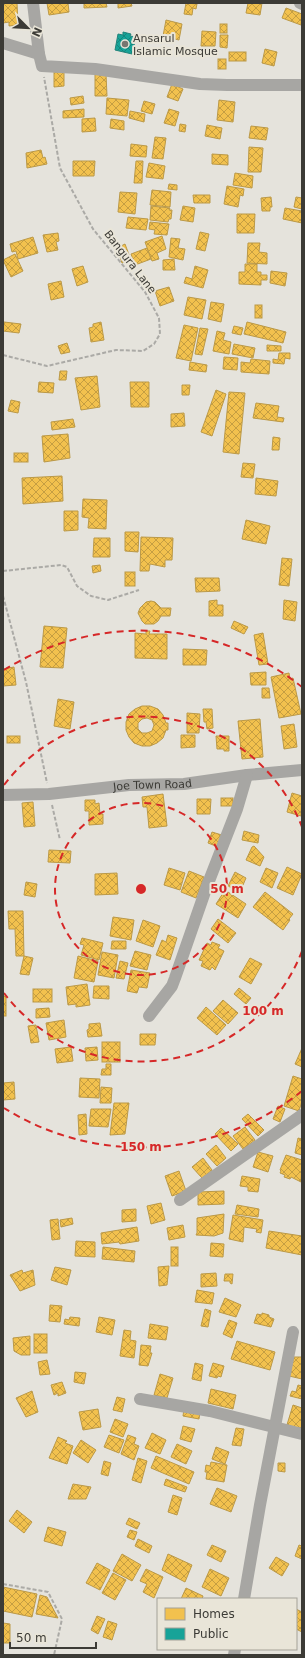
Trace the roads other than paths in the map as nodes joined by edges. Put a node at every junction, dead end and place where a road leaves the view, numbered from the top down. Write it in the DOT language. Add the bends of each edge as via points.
graph roads {
  1 [pos="33,3"];
  2 [pos="3,43"];
  3 [pos="41,60"];
  4 [pos="302,85"];
  5 [pos="302,770"];
  6 [pos="247,775"];
  7 [pos="3,795"];
  8 [pos="149,1016"];
  9 [pos="302,1115"];
  10 [pos="180,1200"];
  11 [pos="294,1332"];
  12 [pos="140,1398"];
  13 [pos="274,1427"];
  14 [pos="302,1434"];
  15 [pos="244,1598"];
  1 -- 3 [label="street"];
  2 -- 3 [label="street"];
  3 -- 4 [label="street" via="200,84"];
  5 -- 6 [label="street, Joe Town Road"];
  6 -- 7 [label="street, Joe Town Road" via="184,784"];
  6 -- 8 [label="street" via="172,986"];
  9 -- 10 [label="street"];
  11 -- 13 [label="street"];
  12 -- 13 [label="street" via="210,1411"];
  13 -- 14 [label="street"];
  13 -- 15 [label="street"];
}
